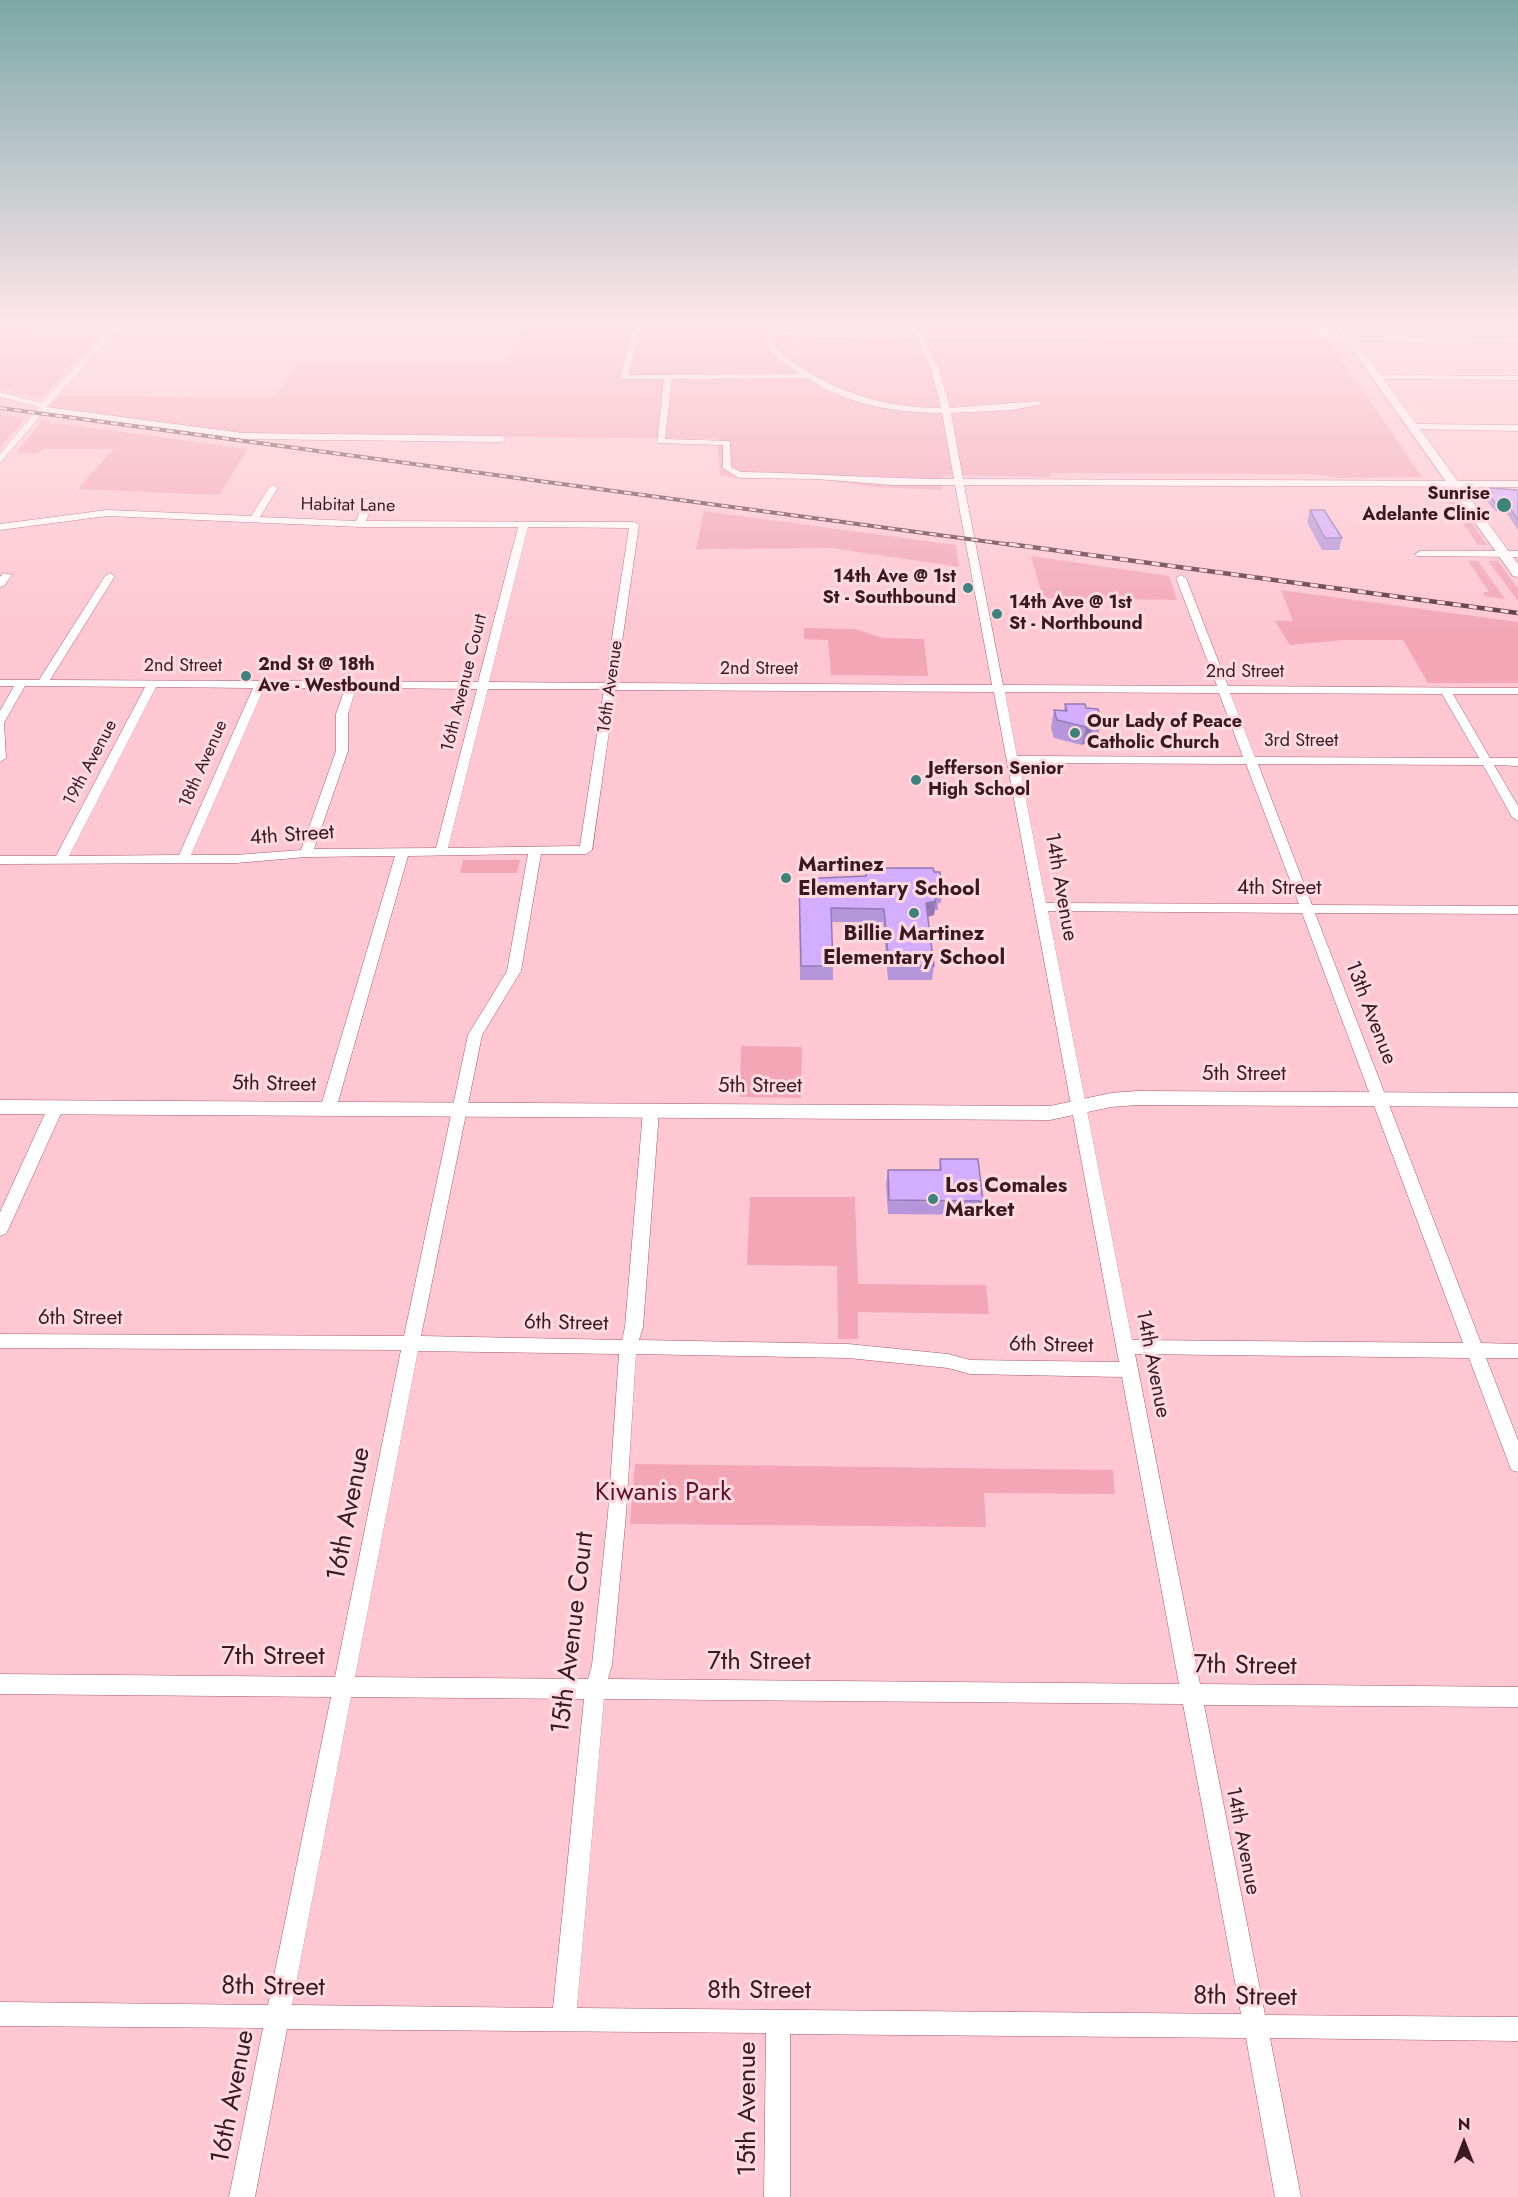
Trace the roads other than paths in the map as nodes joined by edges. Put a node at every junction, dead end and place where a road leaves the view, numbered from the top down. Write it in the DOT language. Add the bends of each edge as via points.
graph roads {
  1 [pos="25,430"];
  2 [pos="197,430"];
  3 [pos="661,430"];
  4 [pos="950,430"];
  5 [pos="1415,430"];
  6 [pos="502,439"];
  7 [pos="2,458"];
  8 [pos="959,482"];
  9 [pos="1454,484"];
  10 [pos="1518,484"];
  11 [pos="273,488"];
  12 [pos="369,501"];
  13 [pos="253,520"];
  14 [pos="360,524"];
  15 [pos="524,524"];
  16 [pos="634,525"];
  17 [pos="0,527"];
  18 [pos="1420,554"];
  19 [pos="1504,554"];
  20 [pos="1518,554"];
  21 [pos="1518,573"];
  22 [pos="7,575"];
  23 [pos="110,576"];
  24 [pos="1181,578"];
  25 [pos="0,584"];
  26 [pos="0,683"];
  27 [pos="21,683"];
  28 [pos="43,683"];
  29 [pos="153,683"];
  30 [pos="260,684"];
  31 [pos="352,685"];
  32 [pos="484,686"];
  33 [pos="611,686"];
  34 [pos="999,688"];
  35 [pos="1221,689"];
  36 [pos="1446,691"];
  37 [pos="1518,691"];
  38 [pos="0,723"];
  39 [pos="0,758"];
  40 [pos="1012,759"];
  41 [pos="1249,760"];
  42 [pos="1486,762"];
  43 [pos="1518,762"];
  44 [pos="1518,818"];
  45 [pos="586,850"];
  46 [pos="403,851"];
  47 [pos="441,851"];
  48 [pos="535,851"];
  49 [pos="306,853"];
  50 [pos="0,860"];
  51 [pos="60,860"];
  52 [pos="183,860"];
  53 [pos="1040,907"];
  54 [pos="1306,909"];
  55 [pos="1518,910"];
  56 [pos="1378,1100"];
  57 [pos="1518,1100"];
  58 [pos="0,1107"];
  59 [pos="56,1107"];
  60 [pos="328,1109"];
  61 [pos="1079,1109"];
  62 [pos="459,1110"];
  63 [pos="651,1111"];
  64 [pos="0,1230"];
  65 [pos="0,1341"];
  66 [pos="411,1343"];
  67 [pos="628,1347"];
  68 [pos="1126,1347"];
  69 [pos="1475,1350"];
  70 [pos="1518,1351"];
  71 [pos="1130,1370"];
  72 [pos="1518,1464"];
  73 [pos="0,1684"];
  74 [pos="342,1686"];
  75 [pos="594,1688"];
  76 [pos="1191,1693"];
  77 [pos="1518,1697"];
  78 [pos="0,2014"];
  79 [pos="277,2016"];
  80 [pos="564,2019"];
  81 [pos="778,2021"];
  82 [pos="1255,2027"];
  83 [pos="1518,2029"];
  84 [pos="242,2197"];
  85 [pos="777,2197"];
  86 [pos="1288,2197"];
  1 -- 7 [label="street"];
  2 -- 6 [label="street" via="243,436"];
  3 -- 8 [label="street" via="660,441 727,443 727,468 739,475"];
  4 -- 8 [label="street, 14th Avenue"];
  5 -- 9 [label="main road"];
  8 -- 9 [label="street"];
  8 -- 34 [label="street, 14th Avenue"];
  9 -- 10 [label="street"];
  9 -- 19 [label="main road"];
  11 -- 13 [label="street"];
  12 -- 14 [label="street"];
  13 -- 14 [label="street, Habitat Lane"];
  13 -- 17 [label="street, Habitat Lane" via="107,513 60,515"];
  14 -- 15 [label="street, Habitat Lane"];
  15 -- 16 [label="street, Habitat Lane"];
  15 -- 32 [label="street, 16th Avenue Court"];
  16 -- 33 [label="street, 16th Avenue"];
  18 -- 19 [label="street"];
  19 -- 20 [label="street"];
  19 -- 21 [label="main road"];
  22 -- 25 [label="street"];
  23 -- 28 [label="street"];
  24 -- 35 [label="street, 13th Avenue"];
  26 -- 27 [label="street, 2nd Street"];
  27 -- 28 [label="street, 2nd Street"];
  27 -- 38 [label="street"];
  28 -- 29 [label="street, 2nd Street"];
  29 -- 30 [label="street, 2nd Street"];
  29 -- 51 [label="street, 19th Avenue"];
  30 -- 31 [label="street, 2nd Street"];
  30 -- 52 [label="street, 18th Avenue"];
  31 -- 32 [label="street, 2nd Street"];
  31 -- 49 [label="street" via="342,714 342,751"];
  32 -- 33 [label="street, 2nd Street"];
  32 -- 47 [label="street, 16th Avenue Court"];
  33 -- 34 [label="street, 2nd Street"];
  33 -- 45 [label="street, 16th Avenue"];
  34 -- 35 [label="street, 2nd Street"];
  34 -- 40 [label="street, 14th Avenue"];
  35 -- 36 [label="street, 2nd Street"];
  35 -- 41 [label="street, 13th Avenue"];
  36 -- 37 [label="street, 2nd Street"];
  36 -- 42 [label="street"];
  38 -- 39 [label="street"];
  40 -- 41 [label="street, 3rd Street"];
  40 -- 53 [label="street, 14th Avenue"];
  41 -- 42 [label="street, 3rd Street"];
  41 -- 54 [label="street, 13th Avenue"];
  42 -- 43 [label="street, 3rd Street"];
  42 -- 44 [label="street"];
  45 -- 48 [label="street, 4th Street"];
  46 -- 47 [label="street, 4th Street"];
  46 -- 49 [label="street, 4th Street"];
  46 -- 60 [label="street"];
  47 -- 48 [label="street, 4th Street"];
  48 -- 62 [label="street, 16th Avenue" via="514,971 480,1022"];
  49 -- 52 [label="street, 4th Street"];
  50 -- 51 [label="street, 4th Street"];
  51 -- 52 [label="street, 4th Street"];
  53 -- 54 [label="street, 4th Street"];
  53 -- 61 [label="street, 14th Avenue"];
  54 -- 55 [label="street, 4th Street"];
  54 -- 56 [label="street, 13th Avenue"];
  56 -- 57 [label="main road, 5th Street"];
  56 -- 61 [label="main road, 5th Street" via="1137,1098"];
  56 -- 69 [label="street, 13th Avenue"];
  58 -- 59 [label="main road, 5th Street"];
  59 -- 60 [label="main road, 5th Street"];
  59 -- 64 [label="street"];
  60 -- 62 [label="main road, 5th Street"];
  61 -- 63 [label="main road, 5th Street" via="1050,1113"];
  61 -- 68 [label="street, 14th Avenue"];
  62 -- 63 [label="main road, 5th Street"];
  62 -- 66 [label="street, 16th Avenue"];
  63 -- 67 [label="street, 15th Avenue Court" via="634,1327"];
  65 -- 66 [label="street, 6th Street"];
  66 -- 67 [label="street, 6th Street"];
  66 -- 74 [label="street, 16th Avenue"];
  67 -- 71 [label="street, 6th Street" via="848,1350 948,1360 970,1367"];
  67 -- 75 [label="street, 15th Avenue Court" via="602,1665"];
  68 -- 69 [label="street"];
  68 -- 71 [label="street, 14th Avenue"];
  69 -- 70 [label="street"];
  69 -- 72 [label="street, 13th Avenue"];
  71 -- 76 [label="street, 14th Avenue"];
  73 -- 74 [label="street, 7th Street"];
  74 -- 75 [label="street, 7th Street"];
  74 -- 79 [label="street, 16th Avenue"];
  75 -- 76 [label="street, 7th Street"];
  75 -- 80 [label="street, 15th Avenue Court"];
  76 -- 77 [label="street, 7th Street"];
  76 -- 82 [label="street, 14th Avenue"];
  78 -- 79 [label="street, 8th Street"];
  79 -- 80 [label="street, 8th Street"];
  79 -- 84 [label="street, 16th Avenue"];
  80 -- 81 [label="street, 8th Street"];
  81 -- 82 [label="street, 8th Street"];
  81 -- 85 [label="street, 15th Avenue"];
  82 -- 83 [label="street, 8th Street"];
  82 -- 86 [label="street, 14th Avenue"];
}
